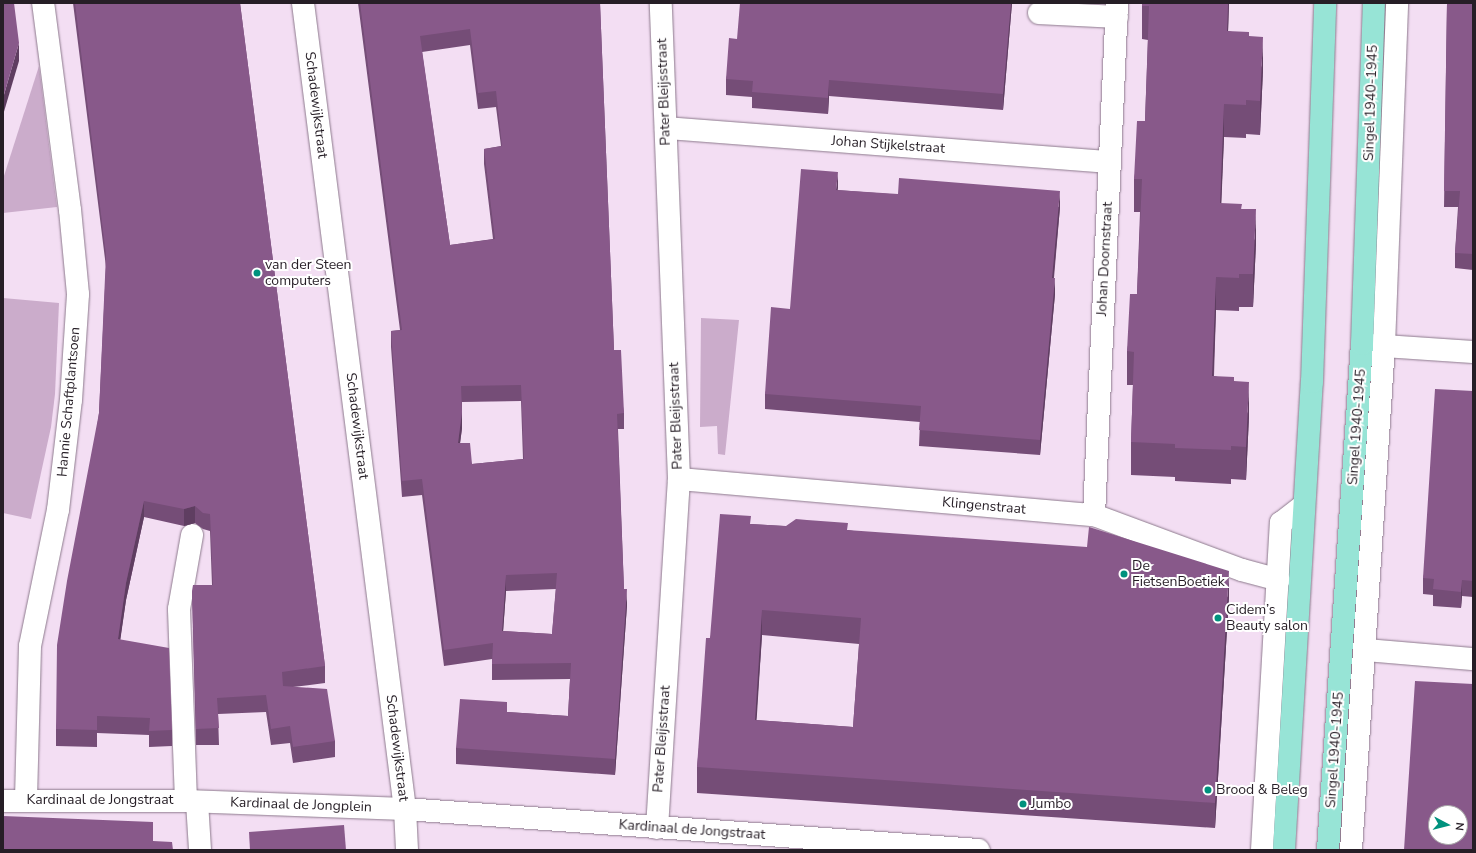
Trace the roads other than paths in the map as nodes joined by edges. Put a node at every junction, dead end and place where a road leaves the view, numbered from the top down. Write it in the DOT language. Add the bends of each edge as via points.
graph roads {
  1 [pos="43,3"];
  2 [pos="303,3"];
  3 [pos="661,3"];
  4 [pos="1325,3"];
  5 [pos="1374,3"];
  6 [pos="1397,3"];
  7 [pos="1117,10"];
  8 [pos="1039,12"];
  9 [pos="666,128"];
  10 [pos="1109,162"];
  11 [pos="1362,344"];
  12 [pos="1384,346"];
  13 [pos="1473,352"];
  14 [pos="679,479"];
  15 [pos="1304,505"];
  16 [pos="1094,515"];
  17 [pos="192,536"];
  18 [pos="1279,580"];
  19 [pos="1365,650"];
  20 [pos="1473,659"];
  21 [pos="26,799"];
  22 [pos="3,801"];
  23 [pos="192,801"];
  24 [pos="405,809"];
  25 [pos="657,828"];
  26 [pos="827,844"];
  27 [pos="200,850"];
  28 [pos="407,850"];
  29 [pos="979,850"];
  30 [pos="1262,850"];
  31 [pos="1284,850"];
  32 [pos="1328,850"];
  33 [pos="1351,850"];
  1 -- 21 [label="street, Hannie Schaftplantsoen" via="70,210 78,294 71,400 58,510 30,646"];
  2 -- 24 [label="street, Schadewijkstraat"];
  3 -- 9 [label="street, Pater Bleijsstraat"];
  4 -- 15 [label="main road" via="1312,382"];
  5 -- 11 [label="main road, Singel 1940-1945"];
  6 -- 12 [label="street, Singel 1940-1945"];
  7 -- 8 [label="street"];
  7 -- 10 [label="street, Johan Doornstraat"];
  9 -- 10 [label="street, Johan Stijkelstraat"];
  9 -- 14 [label="street, Pater Bleijsstraat"];
  10 -- 16 [label="street, Johan Doornstraat"];
  11 -- 12 [label="street"];
  11 -- 32 [label="main road, Singel 1940-1945"];
  12 -- 13 [label="street"];
  12 -- 19 [label="street, Singel 1940-1945"];
  14 -- 16 [label="street, Klingenstraat"];
  14 -- 25 [label="street, Pater Bleijsstraat"];
  15 -- 18 [label="street" via="1282,523"];
  15 -- 31 [label="main road"];
  16 -- 18 [label="street, Klingenstraat" via="1242,570"];
  17 -- 23 [label="street" via="179,609"];
  18 -- 30 [label="street"];
  19 -- 20 [label="street"];
  19 -- 33 [label="street, Singel 1940-1945"];
  21 -- 22 [label="street, Kardinaal de Jongstraat"];
  21 -- 23 [label="street, Kardinaal de Jongstraat"];
  23 -- 24 [label="street, Kardinaal de Jongplein"];
  23 -- 27 [label="street"];
  24 -- 25 [label="street, Kardinaal de Jongstraat"];
  24 -- 28 [label="street, Schadewijkstraat"];
  25 -- 26 [label="street, Kardinaal de Jongstraat"];
  26 -- 29 [label="street, Kardinaal de Jongstraat"];
}
